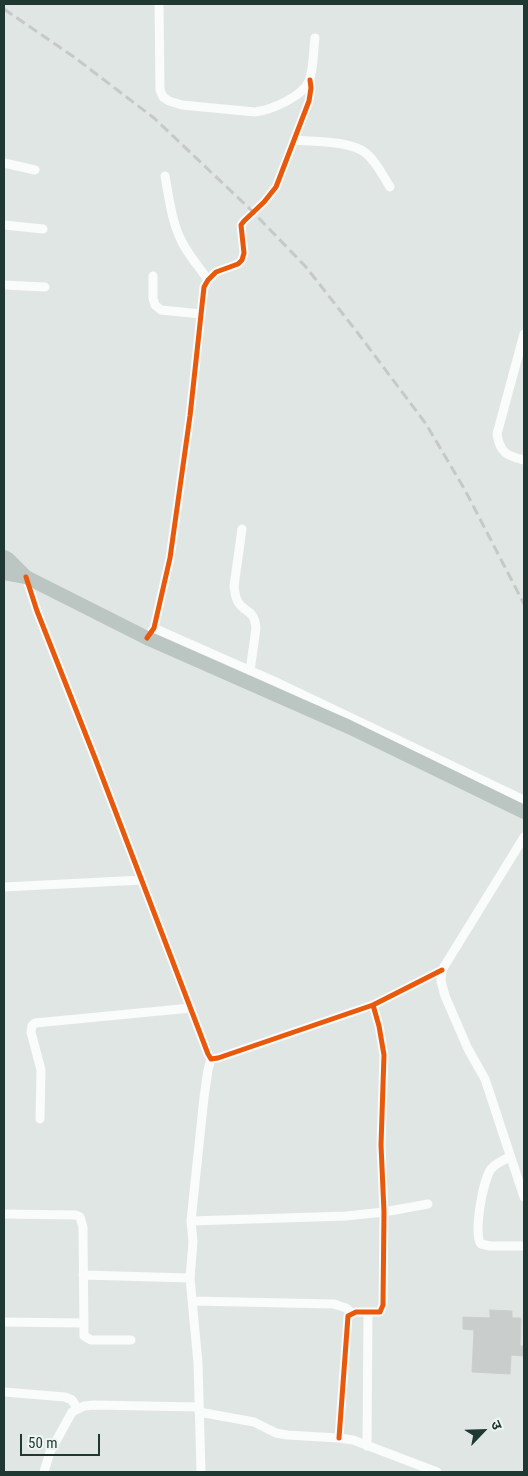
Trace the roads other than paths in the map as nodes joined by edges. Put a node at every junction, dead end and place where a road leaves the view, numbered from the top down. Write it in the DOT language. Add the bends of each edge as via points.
graph roads {
  1 [pos="159,4"];
  2 [pos="315,38"];
  3 [pos="310,80"];
  4 [pos="294,140"];
  5 [pos="4,163"];
  6 [pos="35,170"];
  7 [pos="165,176"];
  8 [pos="390,187"];
  9 [pos="4,225"];
  10 [pos="43,229"];
  11 [pos="153,276"];
  12 [pos="208,280"];
  13 [pos="4,285"];
  14 [pos="45,286"];
  15 [pos="201,314"];
  16 [pos="524,334"];
  17 [pos="524,460"];
  18 [pos="242,529"];
  19 [pos="4,557"];
  20 [pos="4,573"];
  21 [pos="26,576"];
  22 [pos="151,633"];
  23 [pos="250,671"];
  24 [pos="524,800"];
  25 [pos="524,812"];
  26 [pos="524,837"];
  27 [pos="142,880"];
  28 [pos="4,887"];
  29 [pos="442,970"];
  30 [pos="373,1005"];
  31 [pos="191,1008"];
  32 [pos="211,1059"];
  33 [pos="40,1120"];
  34 [pos="510,1157"];
  35 [pos="524,1197"];
  36 [pos="428,1204"];
  37 [pos="384,1212"];
  38 [pos="4,1214"];
  39 [pos="191,1221"];
  40 [pos="524,1246"];
  41 [pos="83,1275"];
  42 [pos="190,1278"];
  43 [pos="192,1302"];
  44 [pos="352,1313"];
  45 [pos="368,1313"];
  46 [pos="4,1322"];
  47 [pos="84,1323"];
  48 [pos="131,1340"];
  49 [pos="4,1392"];
  50 [pos="77,1408"];
  51 [pos="199,1410"];
  52 [pos="340,1438"];
  53 [pos="367,1446"];
  54 [pos="44,1472"];
  55 [pos="201,1472"];
  56 [pos="438,1472"];
  1 -- 3 [label="street" via="160,90 169,102 264,111 294,97"];
  2 -- 3 [label="street"];
  3 -- 4 [label="street" via="311,94"];
  4 -- 8 [label="street" via="359,149 374,162"];
  4 -- 12 [label="street" via="276,187 241,225 242,260 216,272"];
  5 -- 6 [label="street"];
  7 -- 12 [label="street" via="176,228"];
  9 -- 10 [label="street"];
  11 -- 15 [label="street" via="153,298 161,310"];
  12 -- 15 [label="street" via="204,287"];
  13 -- 14 [label="street"];
  15 -- 22 [label="street" via="170,558"];
  16 -- 17 [label="street" via="497,434 505,454"];
  18 -- 23 [label="street" via="234,586 239,604 255,621"];
  19 -- 21 [label="main road"];
  20 -- 21 [label="main road"];
  21 -- 22 [label="main road"];
  21 -- 27 [label="street"];
  22 -- 23 [label="street"];
  22 -- 25 [label="main road" via="164,645 349,727"];
  23 -- 24 [label="street"];
  26 -- 29 [label="street"];
  27 -- 28 [label="street"];
  27 -- 31 [label="street"];
  29 -- 30 [label="street"];
  29 -- 34 [label="street" via="445,996 485,1079"];
  30 -- 32 [label="street"];
  30 -- 37 [label="street" via="384,1055 381,1145"];
  31 -- 32 [label="street"];
  31 -- 33 [label="street" via="35,1023 31,1032 40,1070"];
  32 -- 39 [label="street"];
  34 -- 35 [label="street"];
  34 -- 40 [label="street" via="495,1165 487,1176 478,1241 490,1246"];
  36 -- 37 [label="street"];
  37 -- 39 [label="street"];
  37 -- 45 [label="street" via="382,1309"];
  38 -- 41 [label="street" via="80,1217"];
  39 -- 42 [label="street"];
  41 -- 42 [label="street"];
  41 -- 47 [label="street"];
  42 -- 43 [label="street"];
  43 -- 44 [label="street" via="334,1304"];
  43 -- 51 [label="street"];
  44 -- 45 [label="street"];
  44 -- 52 [label="street" via="346,1319"];
  45 -- 53 [label="street"];
  46 -- 47 [label="street"];
  47 -- 48 [label="street" via="86,1338"];
  49 -- 50 [label="street" via="66,1397"];
  50 -- 51 [label="street" via="94,1404"];
  50 -- 54 [label="street" via="50,1452"];
  51 -- 52 [label="street" via="254,1422 276,1433"];
  51 -- 55 [label="street"];
  52 -- 53 [label="street"];
  53 -- 56 [label="street"];
}
